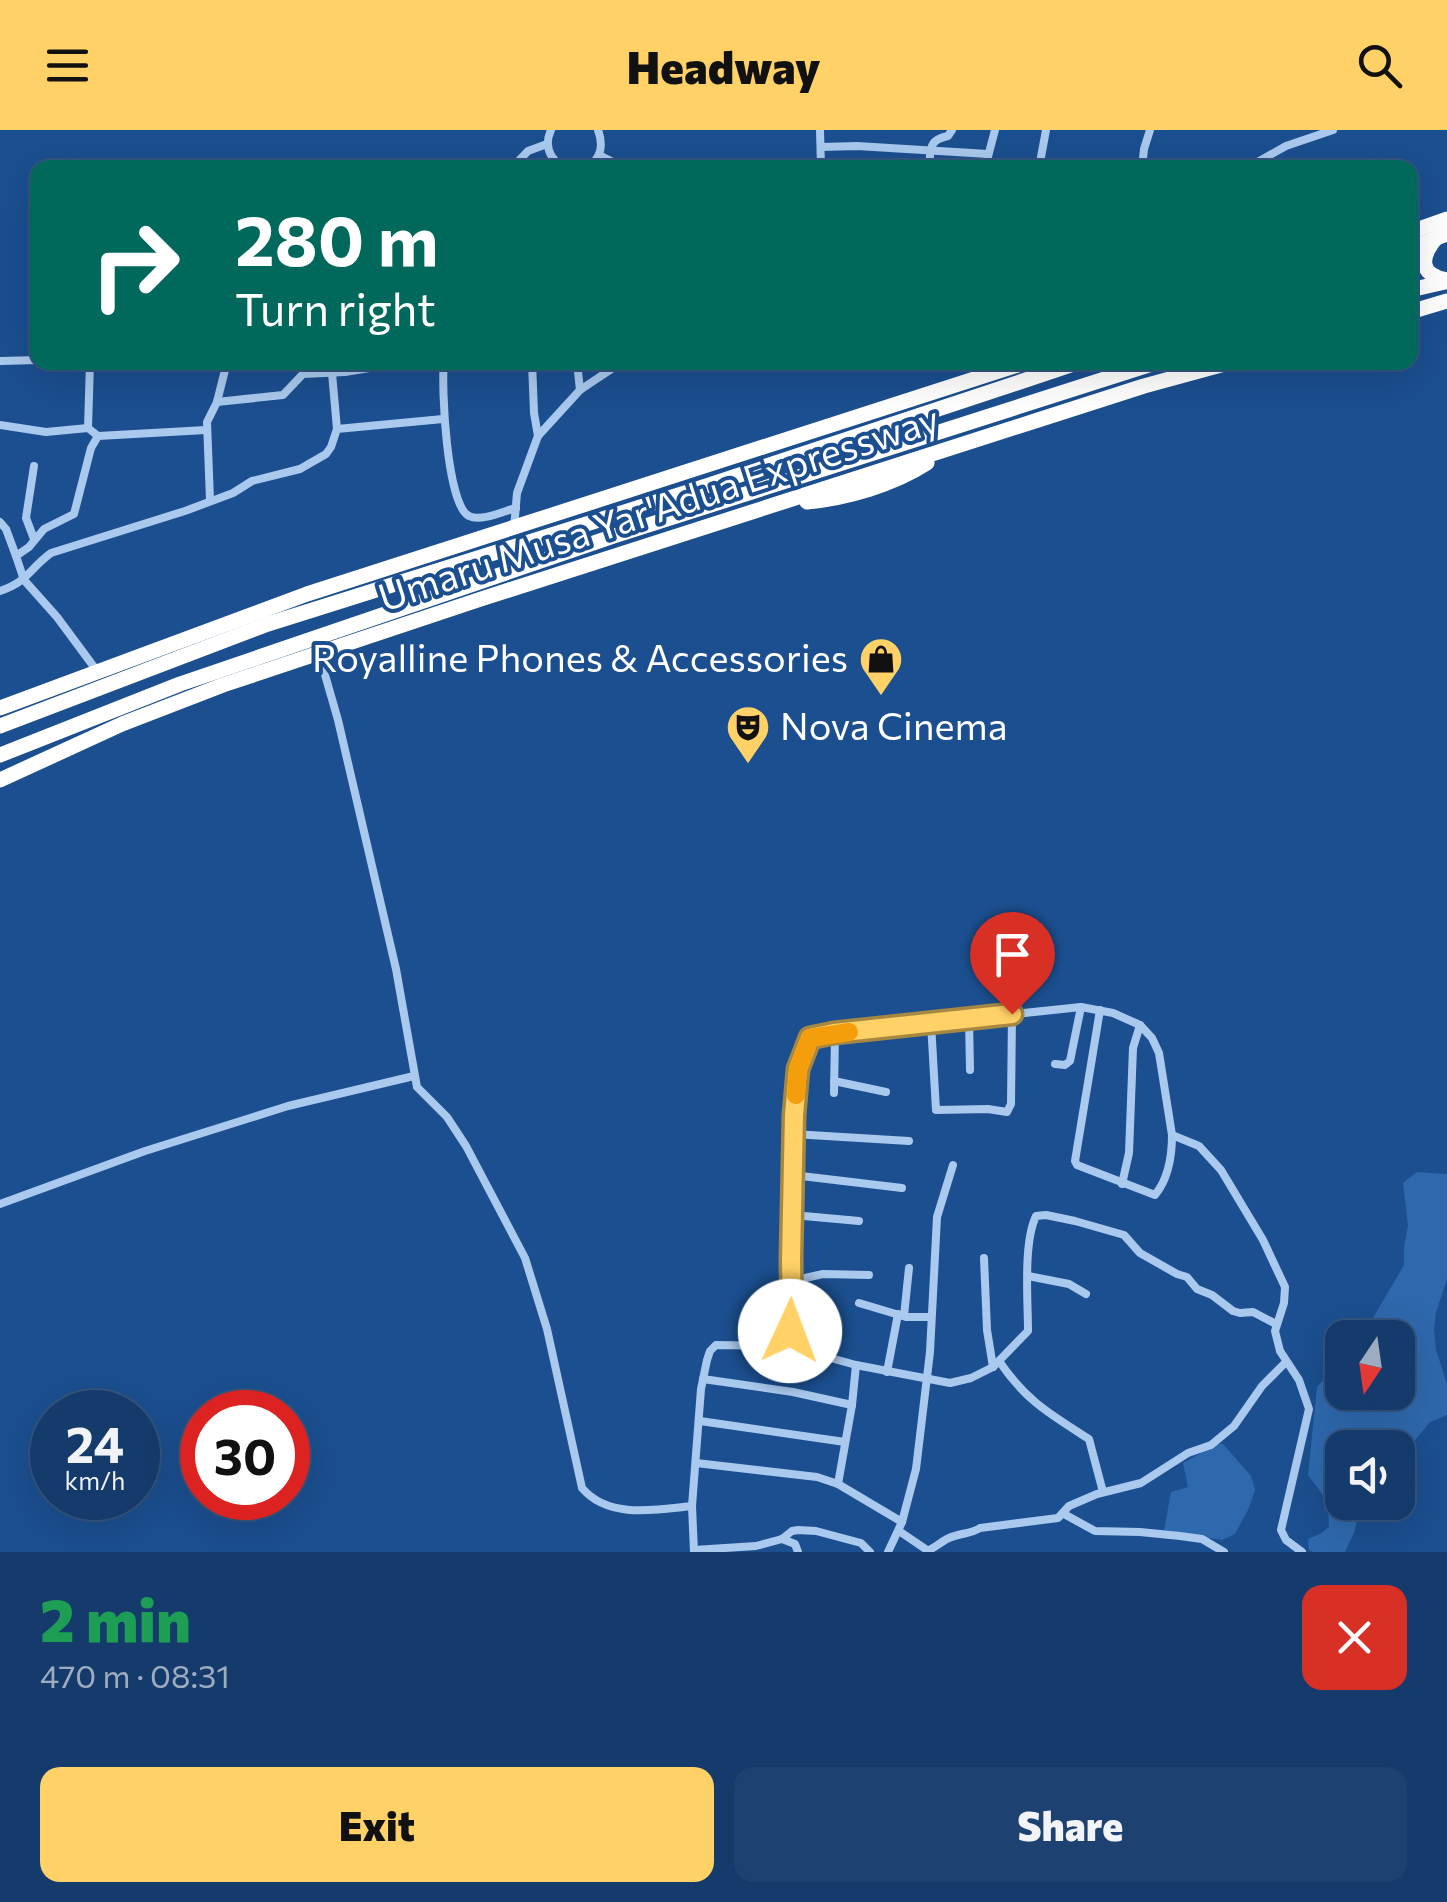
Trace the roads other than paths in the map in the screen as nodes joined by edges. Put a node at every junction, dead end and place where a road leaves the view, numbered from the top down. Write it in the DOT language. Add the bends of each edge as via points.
graph roads {
  1 [pos="551,130"];
  2 [pos="612,130"];
  3 [pos="820,130"];
  4 [pos="952,130"];
  5 [pos="995,130"];
  6 [pos="1046,130"];
  7 [pos="1150,130"];
  8 [pos="1299,130"];
  9 [pos="1333,130"];
  10 [pos="599,132"];
  11 [pos="1302,140"];
  12 [pos="547,144"];
  13 [pos="820,147"];
  14 [pos="930,151"];
  15 [pos="988,154"];
  16 [pos="599,155"];
  17 [pos="520,160"];
  18 [pos="554,160"];
  19 [pos="594,160"];
  20 [pos="609,160"];
  21 [pos="821,160"];
  22 [pos="929,160"];
  23 [pos="987,160"];
  24 [pos="1040,160"];
  25 [pos="1143,160"];
  26 [pos="1262,160"];
  27 [pos="1447,219"];
  28 [pos="1418,229"];
  29 [pos="1442,235"];
  30 [pos="1418,245"];
  31 [pos="1447,281"];
  32 [pos="1418,288"];
  33 [pos="1447,301"];
  34 [pos="1418,310"];
  35 [pos="30,360"];
  36 [pos="1,361"];
  37 [pos="90,370"];
  38 [pos="225,370"];
  39 [pos="319,370"];
  40 [pos="331,370"];
  41 [pos="444,370"];
  42 [pos="533,370"];
  43 [pos="578,370"];
  44 [pos="610,370"];
  45 [pos="1006,370"];
  46 [pos="1056,370"];
  47 [pos="1136,370"];
  48 [pos="1203,370"];
  49 [pos="1108,380"];
  50 [pos="580,390"];
  51 [pos="217,402"];
  52 [pos="444,419"];
  53 [pos="1038,420"];
  54 [pos="0,425"];
  55 [pos="88,428"];
  56 [pos="337,429"];
  57 [pos="206,430"];
  58 [pos="98,436"];
  59 [pos="538,436"];
  60 [pos="34,466"];
  61 [pos="687,472"];
  62 [pos="210,500"];
  63 [pos="516,508"];
  64 [pos="616,515"];
  65 [pos="0,522"];
  66 [pos="705,526"];
  67 [pos="514,528"];
  68 [pos="624,532"];
  69 [pos="34,539"];
  70 [pos="511,548"];
  71 [pos="16,556"];
  72 [pos="418,558"];
  73 [pos="506,572"];
  74 [pos="24,580"];
  75 [pos="0,590"];
  76 [pos="439,615"];
  77 [pos="319,654"];
  78 [pos="96,671"];
  79 [pos="0,708"];
  80 [pos="0,726"];
  81 [pos="0,755"];
  82 [pos="0,780"];
  83 [pos="1080,1007"];
  84 [pos="1100,1010"];
  85 [pos="1012,1014"];
  86 [pos="969,1019"];
  87 [pos="931,1023"];
  88 [pos="1140,1025"];
  89 [pos="834,1033"];
  90 [pos="1055,1064"];
  91 [pos="970,1070"];
  92 [pos="414,1076"];
  93 [pos="834,1080"];
  94 [pos="886,1092"];
  95 [pos="834,1093"];
  96 [pos="793,1134"];
  97 [pos="1172,1135"];
  98 [pos="909,1141"];
  99 [pos="953,1164"];
  100 [pos="793,1175"];
  101 [pos="1122,1184"];
  102 [pos="902,1188"];
  103 [pos="0,1204"];
  104 [pos="792,1215"];
  105 [pos="859,1222"];
  106 [pos="984,1258"];
  107 [pos="909,1268"];
  108 [pos="869,1275"];
  109 [pos="1028,1276"];
  110 [pos="792,1282"];
  111 [pos="1086,1294"];
  112 [pos="859,1303"];
  113 [pos="901,1315"];
  114 [pos="932,1317"];
  115 [pos="1276,1324"];
  116 [pos="787,1346"];
  117 [pos="1286,1362"];
  118 [pos="996,1364"];
  119 [pos="856,1365"];
  120 [pos="887,1372"];
  121 [pos="703,1379"];
  122 [pos="926,1380"];
  123 [pos="852,1405"];
  124 [pos="700,1421"];
  125 [pos="845,1442"];
  126 [pos="696,1463"];
  127 [pos="838,1484"];
  128 [pos="1103,1492"];
  129 [pos="692,1506"];
  130 [pos="1064,1514"];
  131 [pos="900,1527"];
  132 [pos="777,1540"];
  133 [pos="694,1551"];
  134 [pos="929,1551"];
  135 [pos="773,1552"];
  136 [pos="798,1552"];
  137 [pos="870,1552"];
  138 [pos="888,1552"];
  139 [pos="1224,1552"];
  140 [pos="1302,1552"];
  1 -- 12 [label="street"];
  2 -- 10 [label="street"];
  3 -- 13 [label="street"];
  4 -- 14 [label="street" via="934,140"];
  5 -- 15 [label="street"];
  6 -- 24 [label="street"];
  7 -- 25 [label="street"];
  8 -- 11 [label="street"];
  9 -- 11 [label="street"];
  10 -- 16 [label="street"];
  11 -- 26 [label="street"];
  12 -- 17 [label="street"];
  12 -- 18 [label="street"];
  13 -- 14 [label="street"];
  13 -- 21 [label="street"];
  14 -- 15 [label="street"];
  14 -- 22 [label="street"];
  15 -- 23 [label="street"];
  16 -- 19 [label="street"];
  16 -- 20 [label="street"];
  27 -- 28 [label="highway"];
  29 -- 30 [label="highway"];
  29 -- 31 [label="highway" via="1424,259 1436,278"];
  31 -- 32 [label="highway"];
  33 -- 34 [label="highway"];
  35 -- 36 [label="street"];
  37 -- 55 [label="street"];
  38 -- 51 [label="street"];
  39 -- 51 [label="street" via="303,374 283,395"];
  40 -- 56 [label="street"];
  41 -- 52 [label="street"];
  42 -- 59 [label="street"];
  43 -- 50 [label="street"];
  44 -- 50 [label="street"];
  45 -- 61 [label="highway, Umaru Musa Yar'Adua Expressway"];
  46 -- 64 [label="highway, Umaru Musa Yar'Adua Expressway"];
  47 -- 49 [label="highway, Umaru Musa Yar'Adua Expressway"];
  48 -- 53 [label="highway, Umaru Musa Yar'Adua Expressway"];
  49 -- 53 [label="highway"];
  49 -- 68 [label="highway, Umaru Musa Yar'Adua Expressway"];
  50 -- 59 [label="street"];
  51 -- 57 [label="street"];
  52 -- 56 [label="street"];
  52 -- 63 [label="street" via="462,511 476,518"];
  53 -- 66 [label="highway, Umaru Musa Yar'Adua Expressway"];
  54 -- 55 [label="street" via="46,432"];
  55 -- 58 [label="street"];
  56 -- 62 [label="street" via="332,447 315,462"];
  57 -- 58 [label="street"];
  57 -- 62 [label="street"];
  58 -- 69 [label="street" via="74,514"];
  59 -- 63 [label="street"];
  60 -- 69 [label="street" via="26,518"];
  61 -- 64 [label="highway"];
  61 -- 67 [label="highway, Umaru Musa Yar'Adua Expressway"];
  62 -- 74 [label="street" via="51,553"];
  63 -- 67 [label="street"];
  64 -- 70 [label="highway, Umaru Musa Yar'Adua Expressway"];
  65 -- 71 [label="street"];
  66 -- 68 [label="highway"];
  66 -- 76 [label="highway, Umaru Musa Yar'Adua Expressway"];
  67 -- 72 [label="highway, Umaru Musa Yar'Adua Expressway"];
  68 -- 73 [label="highway, Umaru Musa Yar'Adua Expressway"];
  69 -- 71 [label="street"];
  70 -- 72 [label="highway"];
  70 -- 80 [label="highway, Umaru Musa Yar'Adua Expressway" via="268,624"];
  71 -- 74 [label="street"];
  72 -- 78 [label="highway, Umaru Musa Yar'Adua Expressway"];
  73 -- 76 [label="highway"];
  73 -- 81 [label="highway, Umaru Musa Yar'Adua Expressway" via="180,684"];
  74 -- 75 [label="street"];
  74 -- 78 [label="street"];
  76 -- 77 [label="highway, Umaru Musa Yar'Adua Expressway"];
  77 -- 82 [label="highway, Umaru Musa Yar'Adua Expressway" via="122,724"];
  77 -- 92 [label="street" via="384,912"];
  78 -- 79 [label="highway, Umaru Musa Yar'Adua Expressway"];
  83 -- 84 [label="street"];
  83 -- 85 [label="street"];
  83 -- 90 [label="street" via="1070,1061"];
  84 -- 88 [label="street"];
  84 -- 101 [label="street" via="1075,1161"];
  85 -- 86 [label="street"];
  85 -- 87 [label="street" via="1007,1112 936,1110"];
  86 -- 87 [label="street"];
  86 -- 91 [label="street"];
  87 -- 89 [label="street"];
  88 -- 97 [label="street" via="1159,1054"];
  88 -- 101 [label="street" via="1132,1048"];
  89 -- 93 [label="street"];
  89 -- 96 [label="street" via="810,1038 803,1052"];
  92 -- 103 [label="street" via="288,1106"];
  92 -- 129 [label="street" via="466,1146 526,1258 582,1488 622,1510"];
  93 -- 94 [label="street"];
  93 -- 95 [label="street"];
  96 -- 98 [label="street"];
  96 -- 100 [label="street"];
  97 -- 101 [label="street" via="1172,1154 1155,1195"];
  97 -- 115 [label="street" via="1199,1146 1221,1170 1262,1240 1285,1287"];
  99 -- 114 [label="street" via="937,1217"];
  100 -- 102 [label="street"];
  100 -- 104 [label="street"];
  104 -- 105 [label="street"];
  104 -- 110 [label="street"];
  106 -- 118 [label="street" via="989,1350"];
  107 -- 113 [label="street"];
  108 -- 110 [label="street" via="822,1274"];
  109 -- 111 [label="street"];
  109 -- 115 [label="street" via="1033,1222 1046,1215 1124,1235 1234,1311"];
  109 -- 118 [label="street" via="1028,1331"];
  110 -- 116 [label="street"];
  112 -- 113 [label="street"];
  113 -- 114 [label="street"];
  113 -- 120 [label="street"];
  114 -- 122 [label="street"];
  115 -- 117 [label="street"];
  116 -- 119 [label="street"];
  116 -- 121 [label="street" via="716,1344"];
  117 -- 128 [label="street" via="1212,1445 1141,1482"];
  117 -- 140 [label="street" via="1309,1410 1281,1530"];
  118 -- 122 [label="street" via="950,1383"];
  118 -- 128 [label="street" via="1049,1414 1089,1439"];
  119 -- 120 [label="street"];
  119 -- 123 [label="street"];
  120 -- 122 [label="street"];
  121 -- 123 [label="street"];
  121 -- 124 [label="street"];
  122 -- 131 [label="street" via="916,1470"];
  123 -- 125 [label="street"];
  124 -- 125 [label="street"];
  124 -- 126 [label="street"];
  125 -- 127 [label="street"];
  126 -- 127 [label="street"];
  126 -- 129 [label="street"];
  127 -- 131 [label="street"];
  128 -- 130 [label="street" via="1068,1506"];
  129 -- 133 [label="street"];
  130 -- 134 [label="street" via="980,1528"];
  130 -- 139 [label="street" via="1095,1531 1202,1539"];
  131 -- 134 [label="street"];
  131 -- 138 [label="street"];
  132 -- 133 [label="street"];
  132 -- 135 [label="street"];
  132 -- 136 [label="street" via="796,1544"];
  132 -- 137 [label="street" via="792,1531 816,1531 861,1543"];
}
